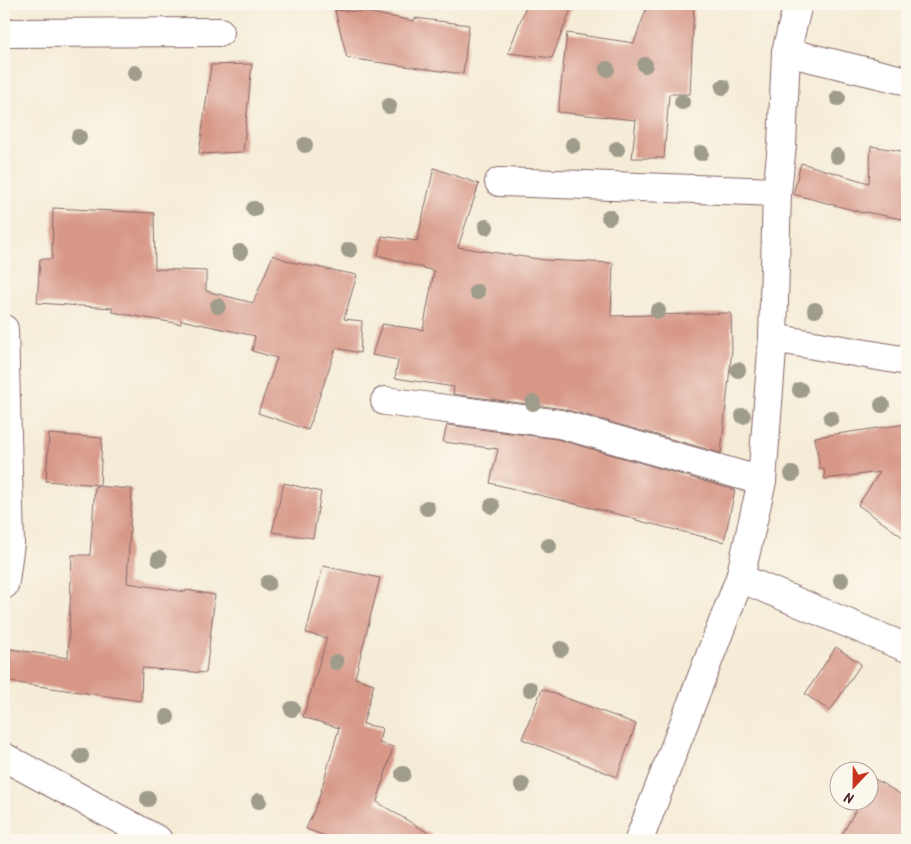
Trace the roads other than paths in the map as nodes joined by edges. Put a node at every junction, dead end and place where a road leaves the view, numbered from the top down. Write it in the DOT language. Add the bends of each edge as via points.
graph roads {
  1 [pos="798,4"];
  2 [pos="220,32"];
  3 [pos="4,33"];
  4 [pos="786,52"];
  5 [pos="907,81"];
  6 [pos="499,182"];
  7 [pos="777,192"];
  8 [pos="4,328"];
  9 [pos="774,338"];
  10 [pos="907,361"];
  11 [pos="384,401"];
  12 [pos="762,481"];
  13 [pos="740,578"];
  14 [pos="4,585"];
  15 [pos="907,648"];
  16 [pos="4,757"];
  17 [pos="158,840"];
  18 [pos="639,840"];
  1 -- 4 [label="street"];
  2 -- 3 [label="street"];
  4 -- 5 [label="street"];
  4 -- 7 [label="street"];
  6 -- 7 [label="street"];
  7 -- 9 [label="street"];
  8 -- 14 [label="street" via="10,543"];
  9 -- 10 [label="street"];
  9 -- 12 [label="street"];
  11 -- 12 [label="street" via="560,424"];
  12 -- 13 [label="street"];
  13 -- 15 [label="street"];
  13 -- 18 [label="street"];
  16 -- 17 [label="street"];
}
